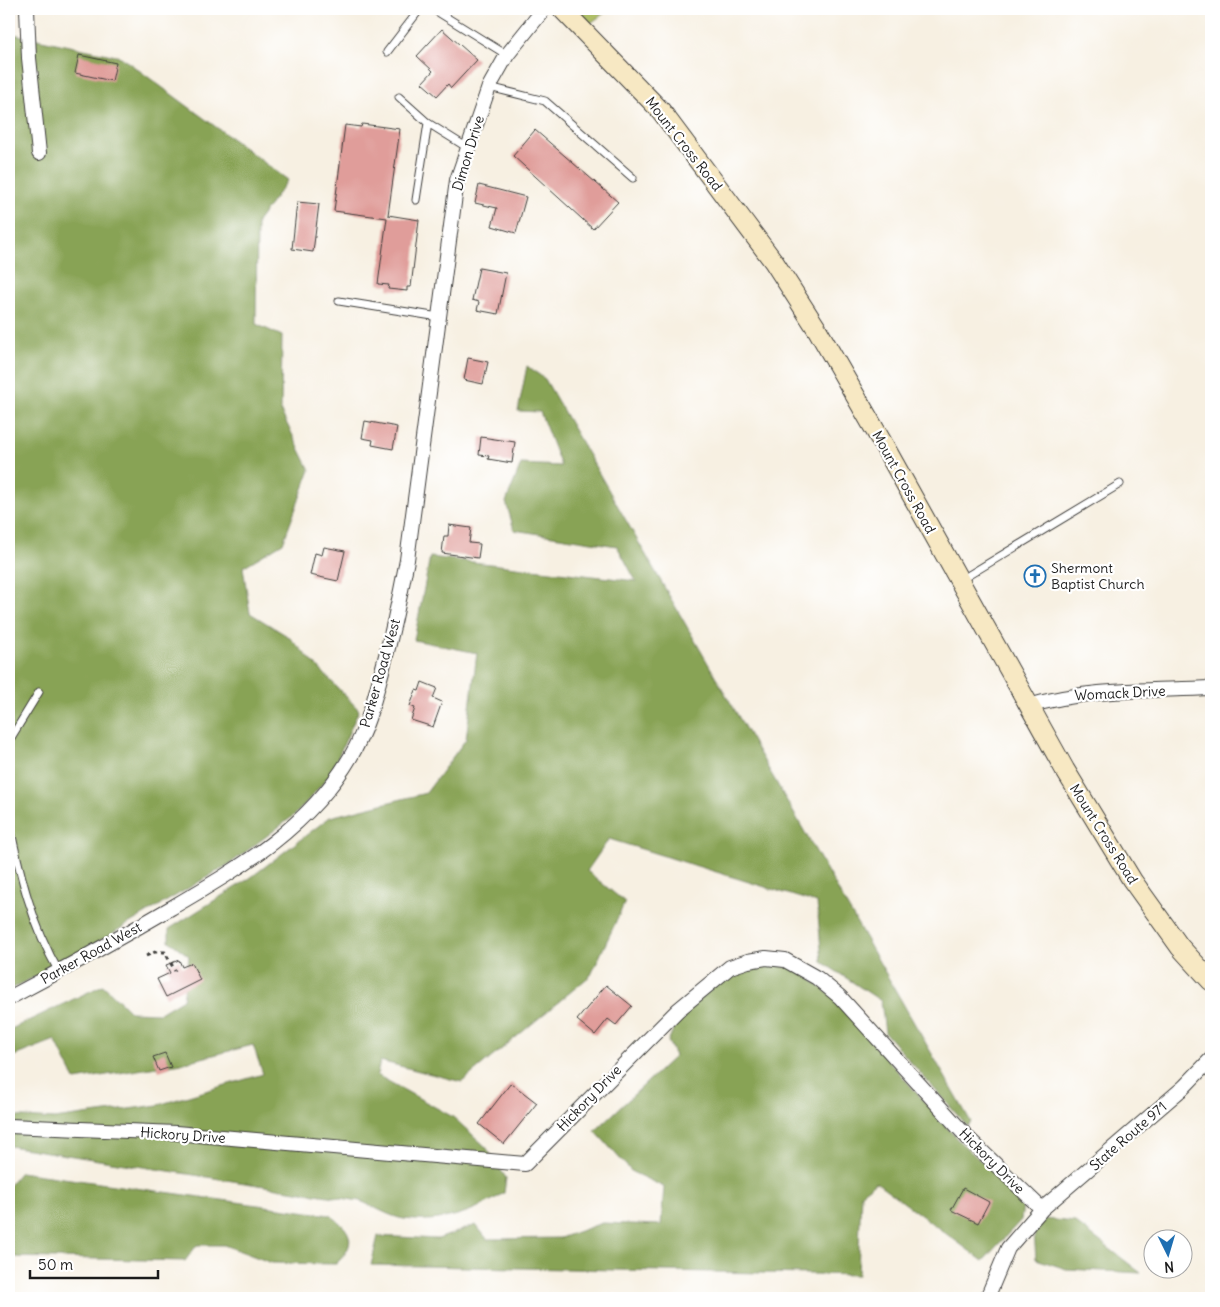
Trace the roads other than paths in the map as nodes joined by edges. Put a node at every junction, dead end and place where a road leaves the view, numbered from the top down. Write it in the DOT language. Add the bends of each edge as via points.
graph roads {
  1 [pos="27,9"];
  2 [pos="420,9"];
  3 [pos="433,9"];
  4 [pos="544,9"];
  5 [pos="562,9"];
  6 [pos="387,52"];
  7 [pos="507,56"];
  8 [pos="488,86"];
  9 [pos="399,97"];
  10 [pos="428,123"];
  11 [pos="468,148"];
  12 [pos="39,153"];
  13 [pos="633,178"];
  14 [pos="416,200"];
  15 [pos="339,301"];
  16 [pos="439,317"];
  17 [pos="435,345"];
  18 [pos="1120,484"];
  19 [pos="959,581"];
  20 [pos="1211,688"];
  21 [pos="39,692"];
  22 [pos="1029,706"];
  23 [pos="9,741"];
  24 [pos="9,822"];
  25 [pos="59,972"];
  26 [pos="1211,981"];
  27 [pos="9,998"];
  28 [pos="1211,1059"];
  29 [pos="9,1126"];
  30 [pos="1042,1210"];
  31 [pos="987,1298"];
  1 -- 12 [label="street"];
  2 -- 6 [label="lane"];
  3 -- 7 [label="lane"];
  4 -- 7 [label="street, Dimon Drive"];
  5 -- 19 [label="main road, Mount Cross Road" via="661,111 774,262 837,364"];
  7 -- 8 [label="street, Dimon Drive"];
  8 -- 11 [label="street, Dimon Drive"];
  8 -- 13 [label="lane" via="545,101"];
  9 -- 10 [label="lane"];
  10 -- 11 [label="lane"];
  10 -- 14 [label="lane"];
  11 -- 16 [label="street, Dimon Drive" via="457,180"];
  15 -- 16 [label="lane"];
  16 -- 17 [label="street, Dimon Drive"];
  17 -- 25 [label="street, Parker Road West" via="398,610 369,720 352,755 332,787 279,840 248,862"];
  18 -- 19 [label="lane"];
  19 -- 22 [label="main road, Mount Cross Road"];
  20 -- 22 [label="street, Womack Drive" via="1082,694"];
  21 -- 23 [label="lane"];
  22 -- 26 [label="main road, Mount Cross Road" via="1132,880 1180,947"];
  24 -- 25 [label="lane" via="17,865 34,922"];
  25 -- 27 [label="street, Parker Road West"];
  28 -- 30 [label="street, State Route 971" via="1184,1087"];
  29 -- 30 [label="street, Hickory Drive" via="176,1133 525,1164 678,1010 730,967 766,958 792,962 840,997 968,1138"];
  30 -- 31 [label="street, State Route 971" via="1008,1248"];
}
